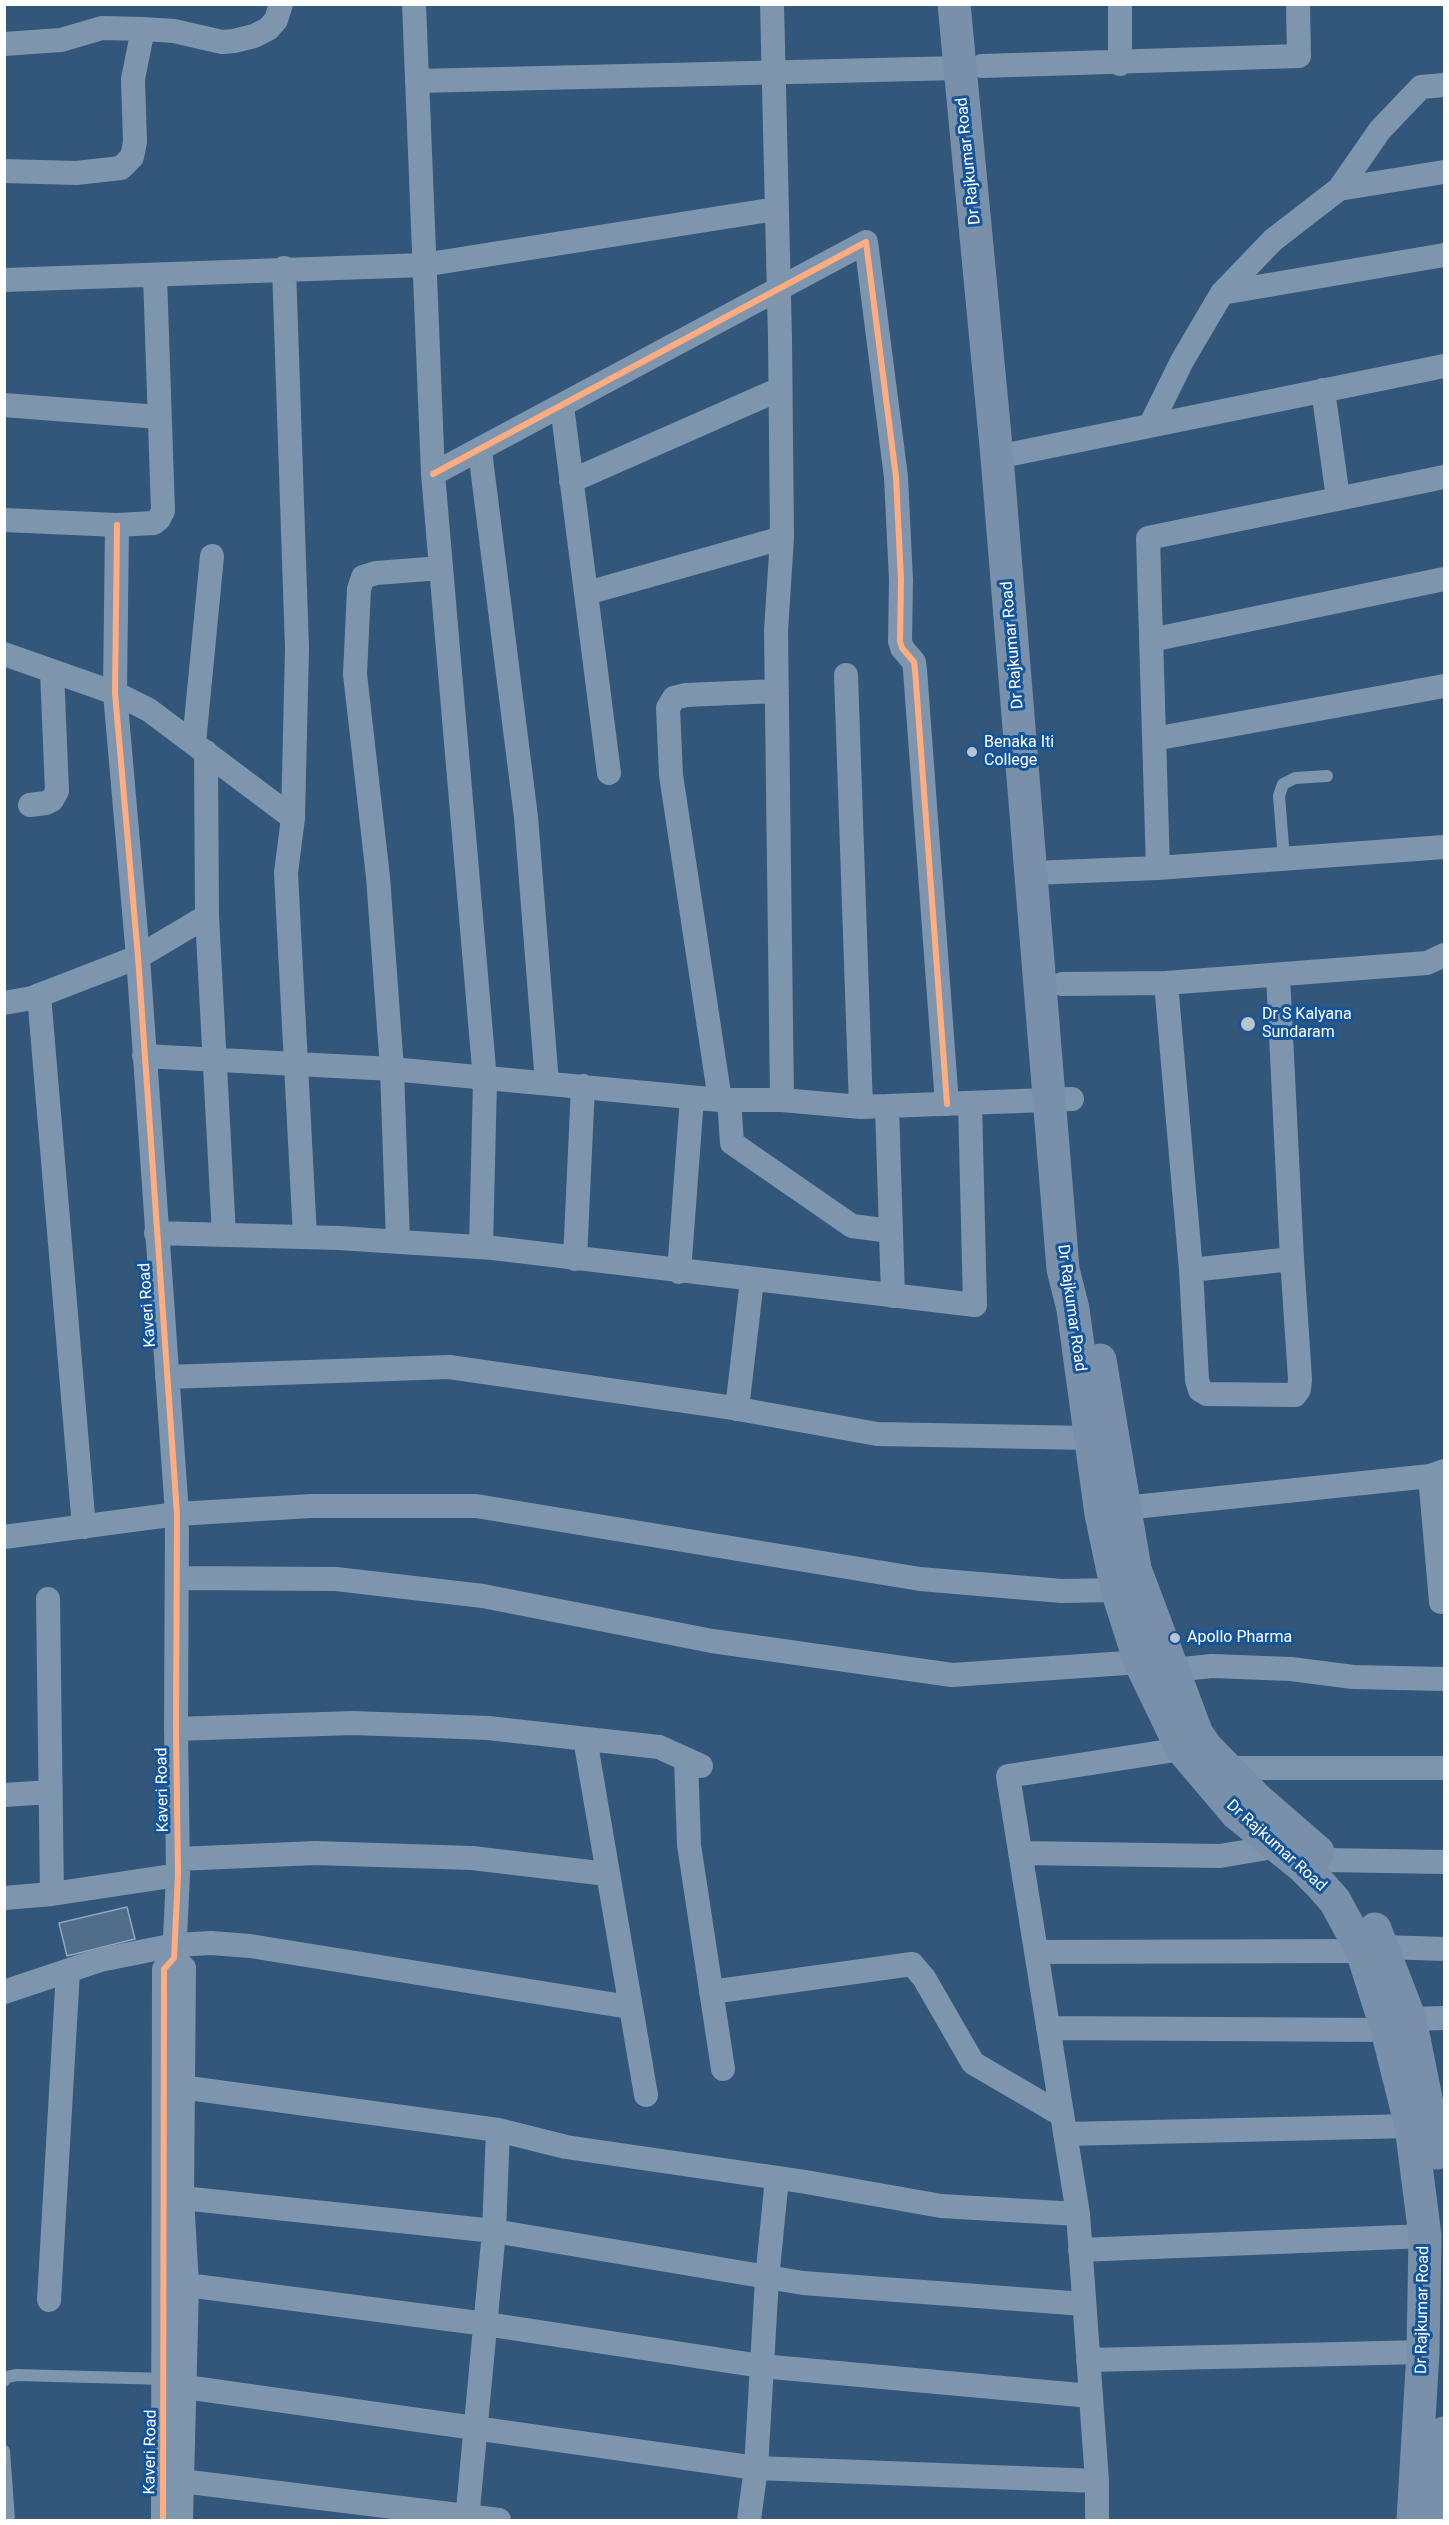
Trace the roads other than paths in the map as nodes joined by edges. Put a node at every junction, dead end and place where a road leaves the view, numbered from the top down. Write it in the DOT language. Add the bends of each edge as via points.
graph roads {
  1 [pos="281,4"];
  2 [pos="414,4"];
  3 [pos="771,4"];
  4 [pos="954,4"];
  5 [pos="976,4"];
  6 [pos="1120,4"];
  7 [pos="1298,4"];
  8 [pos="143,29"];
  9 [pos="4,44"];
  10 [pos="1120,64"];
  11 [pos="971,67"];
  12 [pos="772,73"];
  13 [pos="417,81"];
  14 [pos="1444,85"];
  15 [pos="4,171"];
  16 [pos="1444,172"];
  17 [pos="1339,189"];
  18 [pos="776,209"];
  19 [pos="1444,255"];
  20 [pos="423,265"];
  21 [pos="284,268"];
  22 [pos="155,276"];
  23 [pos="4,280"];
  24 [pos="779,286"];
  25 [pos="1222,292"];
  26 [pos="1444,366"];
  27 [pos="780,389"];
  28 [pos="1323,390"];
  29 [pos="4,405"];
  30 [pos="561,406"];
  31 [pos="159,417"];
  32 [pos="1151,424"];
  33 [pos="480,451"];
  34 [pos="1008,455"];
  35 [pos="434,474"];
  36 [pos="1444,477"];
  37 [pos="571,481"];
  38 [pos="1338,498"];
  39 [pos="4,520"];
  40 [pos="117,525"];
  41 [pos="782,538"];
  42 [pos="212,556"];
  43 [pos="441,568"];
  44 [pos="1444,579"];
  45 [pos="586,593"];
  46 [pos="1151,640"];
  47 [pos="4,654"];
  48 [pos="52,671"];
  49 [pos="846,675"];
  50 [pos="1444,686"];
  51 [pos="777,691"];
  52 [pos="114,693"];
  53 [pos="1154,739"];
  54 [pos="200,748"];
  55 [pos="609,773"];
  56 [pos="1328,776"];
  57 [pos="30,805"];
  58 [pos="293,818"];
  59 [pos="1444,847"];
  60 [pos="1284,859"];
  61 [pos="1158,868"];
  62 [pos="1043,872"];
  63 [pos="207,915"];
  64 [pos="1444,955"];
  65 [pos="138,957"];
  66 [pos="1278,975"];
  67 [pos="1166,983"];
  68 [pos="1062,984"];
  69 [pos="39,995"];
  70 [pos="4,1004"];
  71 [pos="144,1056"];
  72 [pos="215,1062"];
  73 [pos="297,1064"];
  74 [pos="392,1069"];
  75 [pos="485,1080"];
  76 [pos="547,1083"];
  77 [pos="583,1086"];
  78 [pos="692,1098"];
  79 [pos="1061,1099"];
  80 [pos="724,1100"];
  81 [pos="782,1100"];
  82 [pos="958,1103"];
  83 [pos="887,1106"];
  84 [pos="861,1107"];
  85 [pos="891,1231"];
  86 [pos="156,1233"];
  87 [pos="224,1235"];
  88 [pos="305,1237"];
  89 [pos="398,1242"];
  90 [pos="481,1247"];
  91 [pos="575,1259"];
  92 [pos="1292,1259"];
  93 [pos="1191,1270"];
  94 [pos="679,1272"];
  95 [pos="752,1280"];
  96 [pos="893,1296"];
  97 [pos="167,1377"];
  98 [pos="737,1409"];
  99 [pos="1088,1438"];
  100 [pos="1437,1474"];
  101 [pos="1124,1508"];
  102 [pos="177,1514"];
  103 [pos="84,1527"];
  104 [pos="4,1537"];
  105 [pos="177,1578"];
  106 [pos="1117,1590"];
  107 [pos="48,1599"];
  108 [pos="1441,1602"];
  109 [pos="1140,1662"];
  110 [pos="1173,1670"];
  111 [pos="1444,1679"];
  112 [pos="176,1729"];
  113 [pos="585,1739"];
  114 [pos="1182,1749"];
  115 [pos="1227,1768"];
  116 [pos="1444,1768"];
  117 [pos="50,1792"];
  118 [pos="4,1795"];
  119 [pos="1279,1846"];
  120 [pos="1020,1853"];
  121 [pos="1326,1860"];
  122 [pos="1444,1862"];
  123 [pos="178,1867"];
  124 [pos="607,1874"];
  125 [pos="52,1894"];
  126 [pos="4,1898"];
  127 [pos="1373,1949"];
  128 [pos="1444,1949"];
  129 [pos="174,1951"];
  130 [pos="1036,1952"];
  131 [pos="68,1971"];
  132 [pos="4,1992"];
  133 [pos="711,1992"];
  134 [pos="629,2007"];
  135 [pos="1444,2018"];
  136 [pos="1399,2024"];
  137 [pos="1048,2028"];
  138 [pos="723,2069"];
  139 [pos="181,2087"];
  140 [pos="646,2095"];
  141 [pos="1064,2125"];
  142 [pos="1430,2125"];
  143 [pos="498,2130"];
  144 [pos="777,2178"];
  145 [pos="182,2198"];
  146 [pos="1444,2208"];
  147 [pos="1078,2214"];
  148 [pos="494,2231"];
  149 [pos="1425,2236"];
  150 [pos="1080,2250"];
  151 [pos="766,2279"];
  152 [pos="176,2286"];
  153 [pos="49,2300"];
  154 [pos="1084,2304"];
  155 [pos="486,2324"];
  156 [pos="1423,2352"];
  157 [pos="1089,2360"];
  158 [pos="761,2366"];
  159 [pos="4,2381"];
  160 [pos="176,2383"];
  161 [pos="1091,2396"];
  162 [pos="477,2427"];
  163 [pos="1444,2433"];
  164 [pos="4,2451"];
  165 [pos="756,2468"];
  166 [pos="181,2481"];
  167 [pos="1097,2481"];
  168 [pos="467,2518"];
  169 [pos="9,2520"];
  170 [pos="163,2520"];
  171 [pos="182,2520"];
  172 [pos="499,2520"];
  173 [pos="749,2520"];
  174 [pos="1097,2520"];
  175 [pos="1413,2520"];
  176 [pos="1439,2520"];
  1 -- 8 [label="street" via="268,29 234,41"];
  2 -- 13 [label="street"];
  3 -- 12 [label="street"];
  4 -- 11 [label="main road, Dr Rajkumar Road"];
  5 -- 11 [label="main road, Dr Rajkumar Road"];
  6 -- 10 [label="street"];
  7 -- 10 [label="street" via="1299,56"];
  8 -- 9 [label="street" via="102,28 61,40"];
  8 -- 15 [label="street" via="133,79 132,157 121,168 95,172"];
  10 -- 11 [label="street"];
  11 -- 12 [label="street"];
  11 -- 34 [label="main road, Dr Rajkumar Road"];
  12 -- 13 [label="street"];
  12 -- 18 [label="street"];
  13 -- 20 [label="street"];
  14 -- 17 [label="street" via="1421,87 1380,130"];
  16 -- 17 [label="street"];
  17 -- 25 [label="street" via="1274,240"];
  18 -- 20 [label="street"];
  18 -- 24 [label="street"];
  19 -- 25 [label="street"];
  20 -- 21 [label="street"];
  20 -- 35 [label="street"];
  21 -- 22 [label="street"];
  21 -- 58 [label="street" via="297,608"];
  22 -- 23 [label="street"];
  22 -- 31 [label="street"];
  24 -- 27 [label="street"];
  24 -- 30 [label="street"];
  24 -- 82 [label="street" via="866,242 896,477 900,641 914,662"];
  25 -- 32 [label="street"];
  26 -- 28 [label="street"];
  27 -- 37 [label="street"];
  27 -- 41 [label="street"];
  28 -- 32 [label="street"];
  28 -- 38 [label="street"];
  29 -- 31 [label="street"];
  30 -- 33 [label="street"];
  30 -- 37 [label="street"];
  31 -- 40 [label="street" via="163,512 154,523"];
  32 -- 34 [label="street"];
  33 -- 35 [label="street"];
  33 -- 76 [label="street" via="526,817"];
  34 -- 62 [label="main road, Dr Rajkumar Road"];
  35 -- 43 [label="street"];
  36 -- 38 [label="street"];
  37 -- 45 [label="street"];
  38 -- 46 [label="street" via="1148,538"];
  39 -- 40 [label="street"];
  40 -- 52 [label="street, Kaveri Road"];
  41 -- 45 [label="street"];
  41 -- 51 [label="street"];
  42 -- 54 [label="street"];
  43 -- 74 [label="street" via="376,573 363,577 359,589 355,674 378,877"];
  43 -- 75 [label="street"];
  44 -- 46 [label="street"];
  45 -- 55 [label="street"];
  46 -- 53 [label="street"];
  47 -- 48 [label="street"];
  48 -- 52 [label="street"];
  48 -- 57 [label="street" via="57,791 46,803"];
  49 -- 84 [label="street"];
  50 -- 53 [label="street"];
  51 -- 80 [label="street" via="686,695 674,698 669,708 671,775"];
  51 -- 81 [label="street"];
  52 -- 54 [label="street" via="149,710"];
  52 -- 65 [label="street, Kaveri Road"];
  53 -- 61 [label="street"];
  54 -- 58 [label="street"];
  54 -- 63 [label="street"];
  56 -- 60 [label="lane" via="1294,778 1283,784 1279,796"];
  58 -- 73 [label="street" via="286,873"];
  59 -- 60 [label="street"];
  60 -- 61 [label="street"];
  61 -- 62 [label="street"];
  62 -- 68 [label="main road, Dr Rajkumar Road"];
  62 -- 79 [label="main road, Dr Rajkumar Road"];
  63 -- 65 [label="street"];
  63 -- 72 [label="street"];
  64 -- 66 [label="street" via="1427,963"];
  65 -- 69 [label="street"];
  65 -- 71 [label="street, Kaveri Road"];
  66 -- 67 [label="street"];
  66 -- 92 [label="street"];
  67 -- 68 [label="street"];
  67 -- 93 [label="street"];
  68 -- 79 [label="main road, Dr Rajkumar Road"];
  69 -- 70 [label="street"];
  69 -- 103 [label="street"];
  71 -- 72 [label="street"];
  71 -- 86 [label="street, Kaveri Road"];
  72 -- 73 [label="street"];
  72 -- 87 [label="street"];
  73 -- 74 [label="street"];
  73 -- 88 [label="street"];
  74 -- 75 [label="street"];
  74 -- 89 [label="street"];
  75 -- 76 [label="street"];
  75 -- 90 [label="street"];
  76 -- 77 [label="street"];
  77 -- 78 [label="street"];
  77 -- 91 [label="street"];
  78 -- 80 [label="street"];
  78 -- 94 [label="street"];
  79 -- 82 [label="street"];
  79 -- 99 [label="main road, Dr Rajkumar Road" via="1064,1269 1073,1309"];
  79 -- 101 [label="main road, Dr Rajkumar Road" via="1084,1270"];
  80 -- 81 [label="street"];
  80 -- 85 [label="street" via="732,1143 852,1226"];
  81 -- 84 [label="street"];
  82 -- 83 [label="street"];
  82 -- 96 [label="street" via="975,1305"];
  83 -- 84 [label="street"];
  83 -- 85 [label="street"];
  85 -- 96 [label="street"];
  86 -- 87 [label="street"];
  86 -- 97 [label="street, Kaveri Road"];
  87 -- 88 [label="street"];
  88 -- 89 [label="street"];
  89 -- 90 [label="street"];
  90 -- 91 [label="street"];
  91 -- 94 [label="street"];
  92 -- 93 [label="street"];
  92 -- 93 [label="street" via="1300,1379 1295,1395 1207,1394 1200,1390"];
  94 -- 95 [label="street"];
  95 -- 96 [label="street"];
  95 -- 98 [label="street"];
  97 -- 98 [label="street" via="449,1367"];
  97 -- 102 [label="street, Kaveri Road"];
  98 -- 99 [label="street" via="876,1434"];
  99 -- 106 [label="main road, Dr Rajkumar Road"];
  100 -- 101 [label="street"];
  100 -- 108 [label="street"];
  101 -- 110 [label="main road, Dr Rajkumar Road" via="1135,1569"];
  102 -- 103 [label="street"];
  102 -- 105 [label="street, Kaveri Road"];
  102 -- 106 [label="street" via="311,1506 476,1506 920,1579 1062,1591"];
  103 -- 104 [label="street"];
  105 -- 109 [label="street" via="336,1579 483,1596 712,1641 952,1675"];
  105 -- 112 [label="street, Kaveri Road"];
  106 -- 109 [label="main road, Dr Rajkumar Road"];
  107 -- 117 [label="street"];
  109 -- 114 [label="main road, Dr Rajkumar Road"];
  110 -- 111 [label="street" via="1212,1666 1291,1669 1353,1677"];
  110 -- 115 [label="main road, Dr Rajkumar Road" via="1197,1734"];
  112 -- 113 [label="street" via="354,1723 488,1728"];
  112 -- 123 [label="street, Kaveri Road"];
  113 -- 124 [label="street"];
  113 -- 133 [label="street" via="659,1747 694,1762 689,1845"];
  114 -- 119 [label="main road, Dr Rajkumar Road" via="1237,1814"];
  114 -- 120 [label="street" via="1008,1776"];
  115 -- 116 [label="street"];
  115 -- 121 [label="main road, Dr Rajkumar Road"];
  117 -- 118 [label="street"];
  117 -- 125 [label="street"];
  119 -- 120 [label="street" via="1220,1856"];
  119 -- 127 [label="main road, Dr Rajkumar Road" via="1335,1901"];
  120 -- 130 [label="street"];
  121 -- 122 [label="street"];
  121 -- 127 [label="main road, Dr Rajkumar Road" via="1357,1897"];
  123 -- 124 [label="street" via="337,1854 472,1858"];
  123 -- 125 [label="street"];
  123 -- 129 [label="street, Kaveri Road"];
  124 -- 134 [label="street"];
  125 -- 126 [label="street"];
  127 -- 128 [label="street"];
  127 -- 130 [label="street"];
  127 -- 136 [label="main road, Dr Rajkumar Road"];
  129 -- 131 [label="street" via="100,1960"];
  129 -- 134 [label="street" via="250,1946"];
  129 -- 139 [label="street, Kaveri Road" via="184,1968"];
  129 -- 152 [label="street, Kaveri Road" via="164,1969"];
  130 -- 137 [label="street"];
  131 -- 132 [label="street"];
  131 -- 153 [label="street"];
  133 -- 138 [label="street"];
  133 -- 141 [label="street" via="912,1964 973,2063"];
  134 -- 140 [label="street"];
  135 -- 136 [label="street"];
  136 -- 137 [label="street"];
  136 -- 142 [label="main road, Dr Rajkumar Road"];
  137 -- 141 [label="street"];
  139 -- 143 [label="street"];
  139 -- 145 [label="street, Kaveri Road"];
  141 -- 142 [label="street"];
  141 -- 147 [label="street"];
  142 -- 146 [label="main road, Dr Rajkumar Road"];
  142 -- 149 [label="main road, Dr Rajkumar Road"];
  143 -- 144 [label="street" via="566,2147"];
  143 -- 148 [label="street"];
  144 -- 147 [label="street" via="941,2206"];
  144 -- 151 [label="street"];
  145 -- 148 [label="street"];
  145 -- 152 [label="street, Kaveri Road"];
  147 -- 150 [label="street"];
  148 -- 151 [label="street"];
  148 -- 155 [label="street"];
  149 -- 150 [label="street"];
  149 -- 156 [label="main road, Dr Rajkumar Road"];
  150 -- 154 [label="street"];
  151 -- 154 [label="street"];
  151 -- 158 [label="street"];
  152 -- 155 [label="street"];
  152 -- 160 [label="street, Kaveri Road"];
  154 -- 157 [label="street"];
  155 -- 158 [label="street"];
  155 -- 162 [label="street"];
  156 -- 157 [label="street"];
  156 -- 175 [label="main road, Dr Rajkumar Road"];
  157 -- 161 [label="street"];
  158 -- 161 [label="street"];
  158 -- 165 [label="street"];
  159 -- 160 [label="lane" via="17,2375"];
  160 -- 162 [label="street"];
  160 -- 166 [label="street, Kaveri Road"];
  160 -- 170 [label="street, Kaveri Road"];
  161 -- 167 [label="street"];
  162 -- 165 [label="street"];
  162 -- 168 [label="street"];
  163 -- 176 [label="main road"];
  164 -- 169 [label="lane"];
  165 -- 167 [label="street"];
  165 -- 173 [label="street"];
  166 -- 168 [label="street"];
  166 -- 171 [label="street, Kaveri Road"];
  167 -- 174 [label="street"];
  168 -- 172 [label="street"];
}
